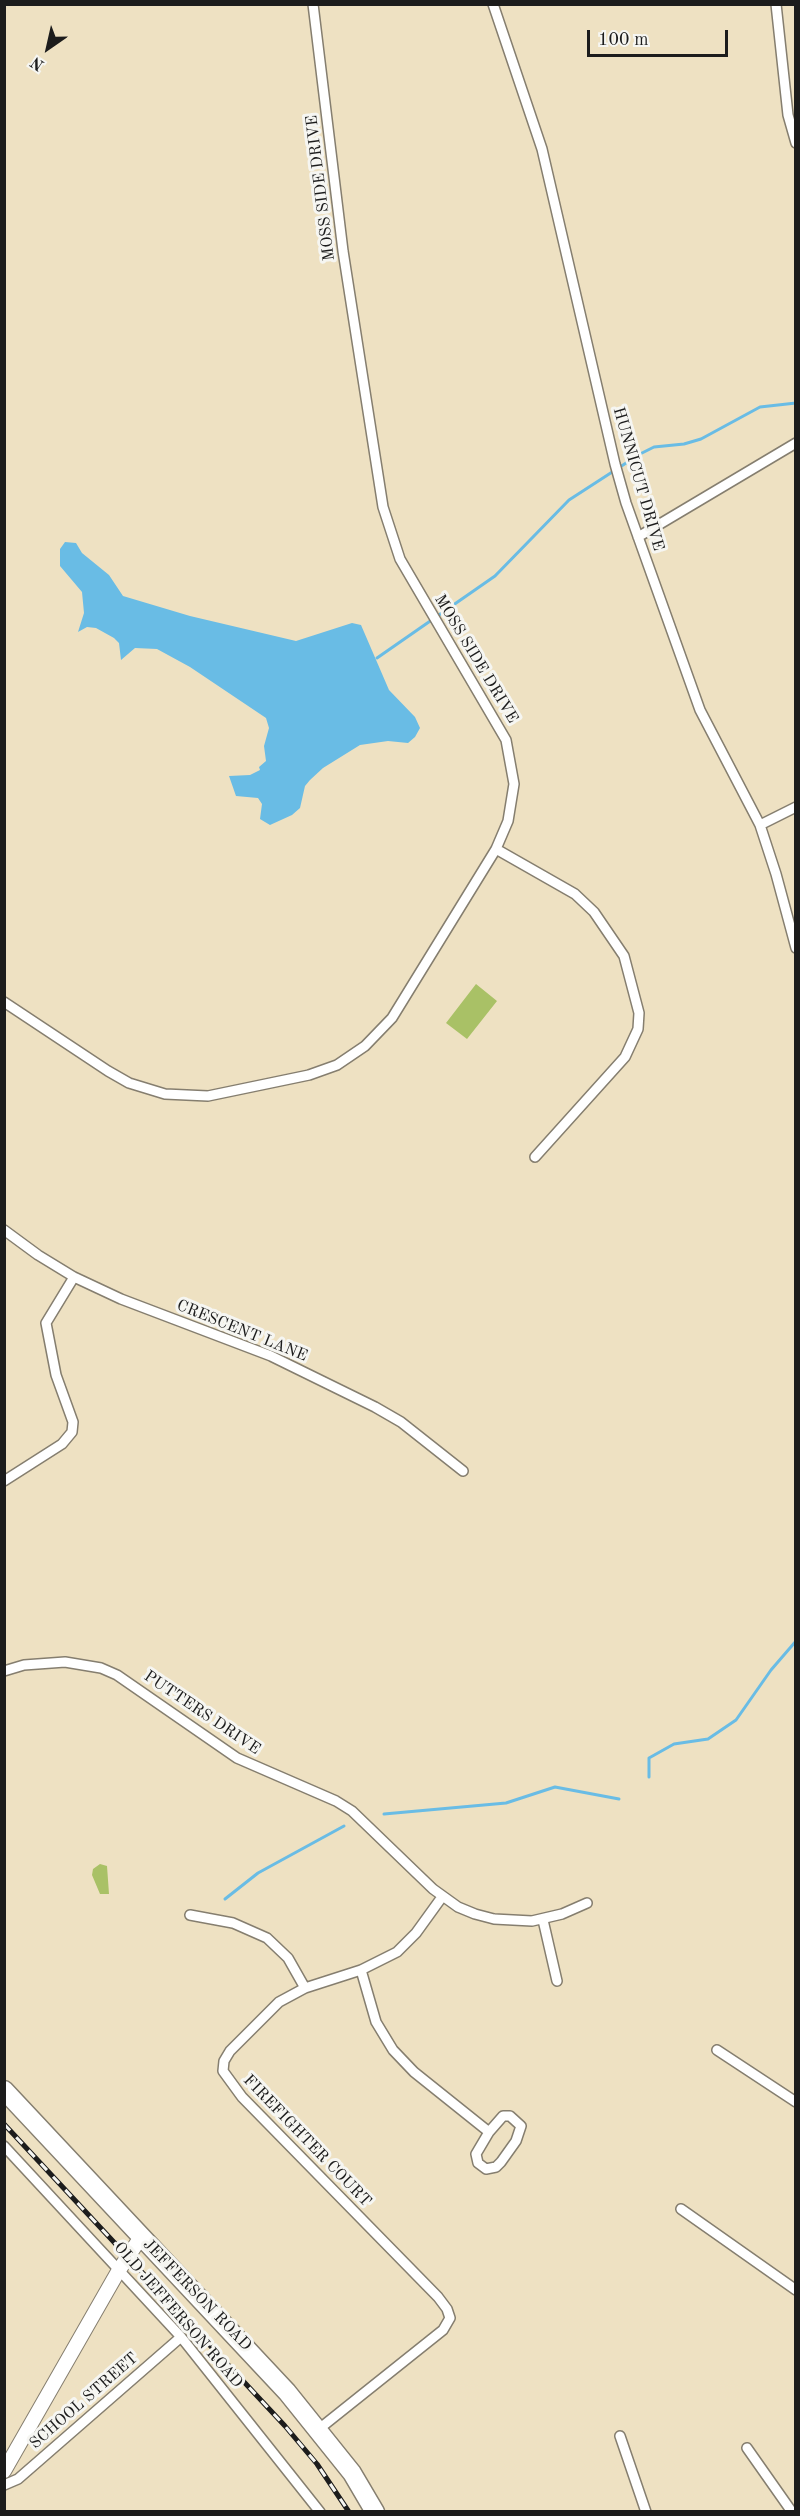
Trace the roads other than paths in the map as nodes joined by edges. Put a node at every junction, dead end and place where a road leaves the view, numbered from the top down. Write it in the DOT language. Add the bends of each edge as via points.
graph roads {
  1 [pos="313,4"];
  2 [pos="494,4"];
  3 [pos="776,4"];
  4 [pos="795,143"];
  5 [pos="795,443"];
  6 [pos="638,537"];
  7 [pos="795,807"];
  8 [pos="760,825"];
  9 [pos="496,849"];
  10 [pos="795,948"];
  11 [pos="4,1002"];
  12 [pos="535,1156"];
  13 [pos="4,1230"];
  14 [pos="74,1276"];
  15 [pos="463,1471"];
  16 [pos="4,1481"];
  17 [pos="4,1671"];
  18 [pos="442,1897"];
  19 [pos="586,1903"];
  20 [pos="190,1915"];
  21 [pos="543,1920"];
  22 [pos="361,1970"];
  23 [pos="557,1981"];
  24 [pos="305,1988"];
  25 [pos="717,2050"];
  26 [pos="4,2090"];
  27 [pos="795,2102"];
  28 [pos="489,2132"];
  29 [pos="4,2146"];
  30 [pos="681,2209"];
  31 [pos="141,2237"];
  32 [pos="119,2270"];
  33 [pos="795,2290"];
  34 [pos="181,2337"];
  35 [pos="319,2430"];
  36 [pos="620,2436"];
  37 [pos="747,2448"];
  38 [pos="4,2471"];
  39 [pos="4,2486"];
  40 [pos="320,2511"];
  41 [pos="375,2511"];
  42 [pos="646,2511"];
  43 [pos="792,2511"];
  1 -- 9 [label="street, MOSS SIDE DRIVE" via="343,251 383,507 406,569 506,740 514,784 513,803"];
  2 -- 6 [label="street, HUNNICUT DRIVE" via="542,149 615,464"];
  3 -- 4 [label="street" via="788,116"];
  5 -- 6 [label="street"];
  6 -- 8 [label="street, HUNNICUT DRIVE" via="700,710"];
  7 -- 8 [label="street"];
  8 -- 10 [label="street, HUNNICUT DRIVE"];
  9 -- 11 [label="street, MOSS SIDE DRIVE" via="392,1018 366,1046 336,1065 309,1075 208,1096 165,1094 129,1083 108,1071"];
  9 -- 12 [label="street" via="575,894 594,912 624,956 639,1012 638,1029 625,1057"];
  13 -- 14 [label="street, CRESCENT LANE"];
  14 -- 15 [label="street, CRESCENT LANE" via="314,1377 401,1422"];
  14 -- 16 [label="street" via="46,1323 73,1422 72,1432 62,1444"];
  17 -- 18 [label="street, PUTTERS DRIVE" via="24,1665 65,1662 117,1675 237,1758 352,1811"];
  18 -- 21 [label="street, PUTTERS DRIVE" via="494,1919"];
  18 -- 22 [label="street, FIREFIGHTER COURT" via="402,1947"];
  19 -- 21 [label="street, PUTTERS DRIVE"];
  20 -- 24 [label="street" via="233,1923 267,1938 288,1958"];
  21 -- 23 [label="street"];
  22 -- 24 [label="street, FIREFIGHTER COURT"];
  22 -- 28 [label="street" via="376,2022 393,2050 414,2073"];
  24 -- 35 [label="street, FIREFIGHTER COURT" via="267,2013 226,2056 223,2071 262,2119 438,2297 450,2318 443,2330"];
  25 -- 27 [label="street"];
  26 -- 31 [label="highway, JEFFERSON ROAD"];
  28 -- 28 [label="street" via="476,2154 478,2163 486,2169 501,2162 521,2126 510,2116 503,2116"];
  29 -- 32 [label="street, OLD JEFFERSON ROAD"];
  30 -- 33 [label="street"];
  31 -- 32 [label="street"];
  31 -- 35 [label="highway, JEFFERSON ROAD"];
  32 -- 34 [label="street, OLD JEFFERSON ROAD"];
  32 -- 38 [label="street"];
  34 -- 39 [label="street, SCHOOL STREET" via="18,2479"];
  34 -- 40 [label="street, OLD JEFFERSON ROAD"];
  35 -- 41 [label="highway, JEFFERSON ROAD"];
  36 -- 42 [label="street"];
  37 -- 43 [label="street"];
}
